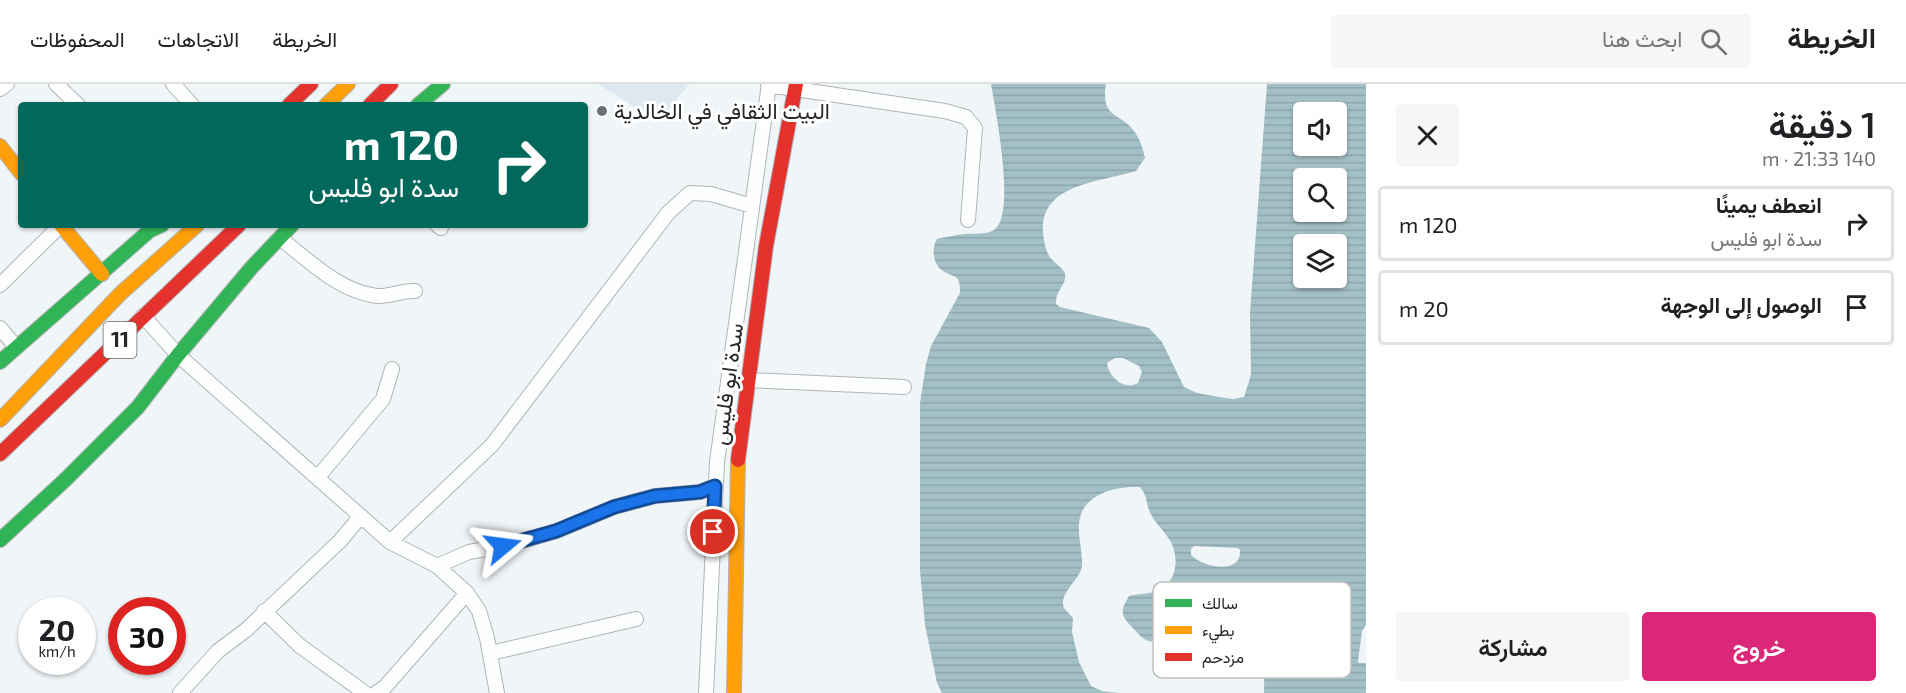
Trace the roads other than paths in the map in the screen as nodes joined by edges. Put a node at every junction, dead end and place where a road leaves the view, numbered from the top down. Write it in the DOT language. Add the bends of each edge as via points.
graph roads {
  1 [pos="7,84"];
  2 [pos="56,84"];
  3 [pos="172,84"];
  4 [pos="311,84"];
  5 [pos="348,84"];
  6 [pos="391,84"];
  7 [pos="443,84"];
  8 [pos="768,84"];
  9 [pos="796,87"];
  10 [pos="0,89"];
  11 [pos="75,102"];
  12 [pos="189,102"];
  13 [pos="292,102"];
  14 [pos="329,102"];
  15 [pos="373,102"];
  16 [pos="422,102"];
  17 [pos="0,146"];
  18 [pos="18,169"];
  19 [pos="752,206"];
  20 [pos="968,220"];
  21 [pos="58,228"];
  22 [pos="64,228"];
  23 [pos="155,228"];
  24 [pos="194,228"];
  25 [pos="237,228"];
  26 [pos="289,228"];
  27 [pos="280,238"];
  28 [pos="102,274"];
  29 [pos="0,285"];
  30 [pos="415,291"];
  31 [pos="144,316"];
  32 [pos="0,328"];
  33 [pos="16,347"];
  34 [pos="178,355"];
  35 [pos="0,362"];
  36 [pos="392,369"];
  37 [pos="748,380"];
  38 [pos="904,387"];
  39 [pos="0,420"];
  40 [pos="0,454"];
  41 [pos="318,477"];
  42 [pos="715,486"];
  43 [pos="360,516"];
  44 [pos="0,540"];
  45 [pos="390,542"];
  46 [pos="437,566"];
  47 [pos="467,593"];
  48 [pos="264,611"];
  49 [pos="636,619"];
  50 [pos="491,653"];
  51 [pos="180,693"];
  52 [pos="365,693"];
  53 [pos="376,693"];
  54 [pos="497,693"];
  55 [pos="706,693"];
  56 [pos="734,693"];
  1 -- 10 [label="street"];
  2 -- 11 [label="street"];
  3 -- 12 [label="street"];
  4 -- 13 [label="main road"];
  5 -- 14 [label="main road"];
  6 -- 15 [label="main road"];
  7 -- 16 [label="main road"];
  8 -- 9 [label="street"];
  8 -- 19 [label="street, سدة ابو فليس"];
  9 -- 20 [label="street" via="966,117 975,128"];
  9 -- 37 [label="main road, سدة ابو فليس" via="766,246"];
  17 -- 18 [label="main road"];
  19 -- 42 [label="street, سدة ابو فليس"];
  19 -- 45 [label="street" via="711,194 690,193 668,213 492,445"];
  21 -- 29 [label="street"];
  22 -- 28 [label="main road"];
  23 -- 28 [label="main road"];
  24 -- 39 [label="main road, 11" via="120,294"];
  25 -- 31 [label="main road, 11"];
  26 -- 27 [label="main road"];
  27 -- 30 [label="street" via="339,282 361,292 380,296"];
  27 -- 34 [label="main road"];
  28 -- 33 [label="main road"];
  31 -- 34 [label="street"];
  31 -- 40 [label="main road, 11"];
  32 -- 33 [label="street"];
  33 -- 35 [label="main road"];
  34 -- 41 [label="street"];
  34 -- 44 [label="main road" via="138,407"];
  36 -- 41 [label="street" via="383,399"];
  37 -- 38 [label="street"];
  37 -- 56 [label="main road, سدة ابو فليس" via="735,491"];
  41 -- 43 [label="street"];
  42 -- 46 [label="street" via="614,507 556,531 469,552"];
  42 -- 55 [label="street, سدة ابو فليس"];
  43 -- 45 [label="street"];
  43 -- 48 [label="street" via="340,541"];
  45 -- 46 [label="street"];
  46 -- 47 [label="street"];
  47 -- 50 [label="street" via="479,611"];
  47 -- 53 [label="street"];
  48 -- 51 [label="street" via="218,651"];
  48 -- 52 [label="street" via="300,646"];
  49 -- 50 [label="street"];
  50 -- 54 [label="street"];
}
